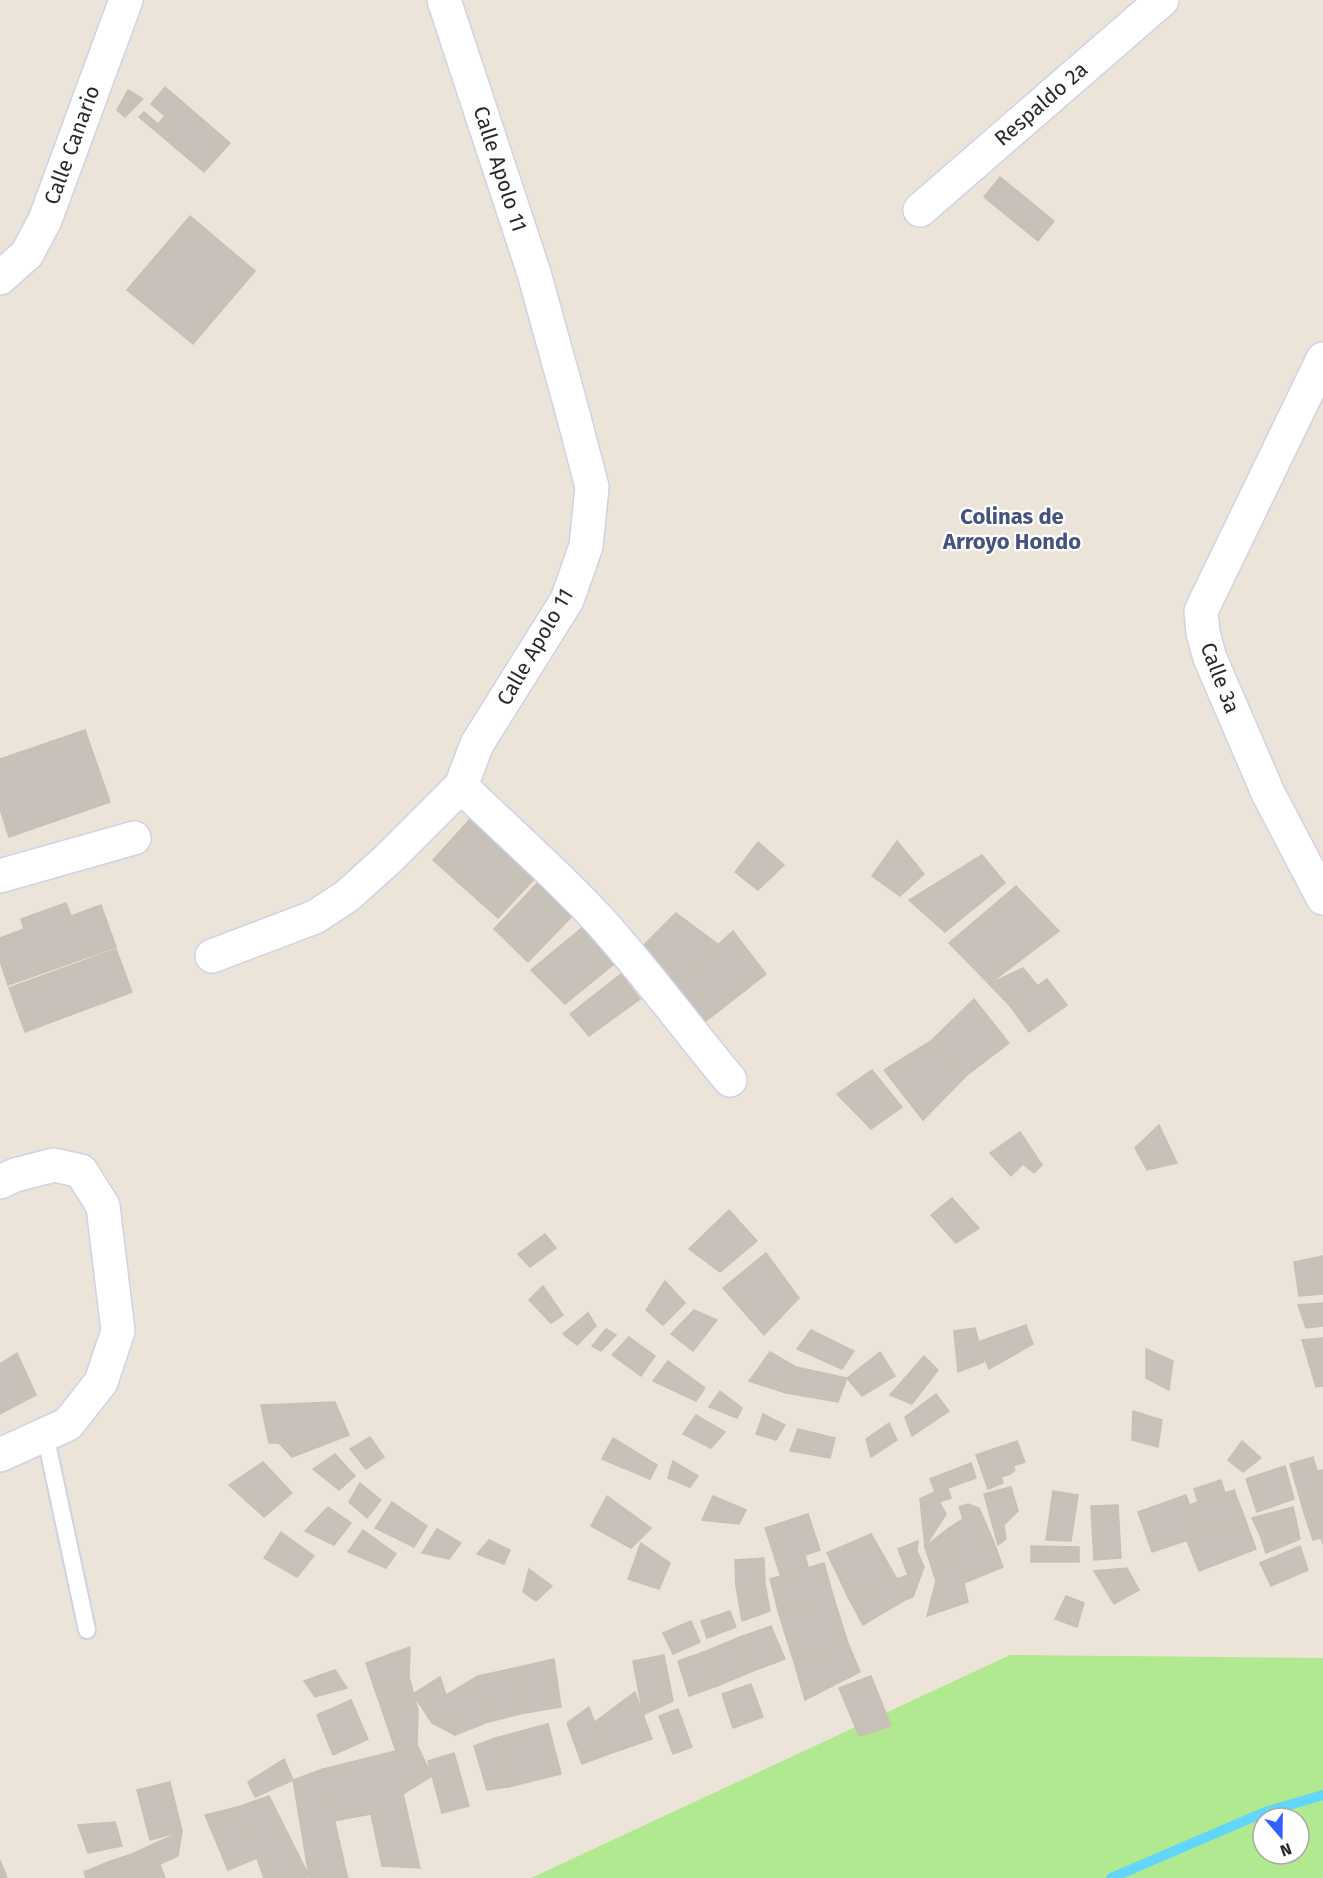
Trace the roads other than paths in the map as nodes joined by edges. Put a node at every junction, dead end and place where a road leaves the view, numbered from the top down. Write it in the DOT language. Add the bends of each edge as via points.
graph roads {
  1 [pos="126,0"];
  2 [pos="444,0"];
  3 [pos="1162,0"];
  4 [pos="920,210"];
  5 [pos="0,278"];
  6 [pos="1323,359"];
  7 [pos="461,786"];
  8 [pos="134,838"];
  9 [pos="0,876"];
  10 [pos="1323,898"];
  11 [pos="212,956"];
  12 [pos="729,1080"];
  13 [pos="0,1182"];
  14 [pos="45,1434"];
  15 [pos="0,1455"];
  16 [pos="87,1630"];
  1 -- 5 [label="street, Calle Canario" via="45,220 27,254"];
  2 -- 7 [label="street, Calle Apolo 11" via="534,273 592,487 586,546 567,600 477,744"];
  3 -- 4 [label="street, Respaldo 2a"];
  6 -- 10 [label="street, Calle 3a" via="1201,611 1210,658 1268,793"];
  7 -- 11 [label="street, Calle Apolo 11" via="347,896 315,917"];
  7 -- 12 [label="street" via="599,920"];
  8 -- 9 [label="street"];
  13 -- 14 [label="street" via="54,1165 81,1171 103,1206 118,1331 101,1382 68,1424"];
  14 -- 15 [label="street"];
  14 -- 16 [label="lane"];
}
